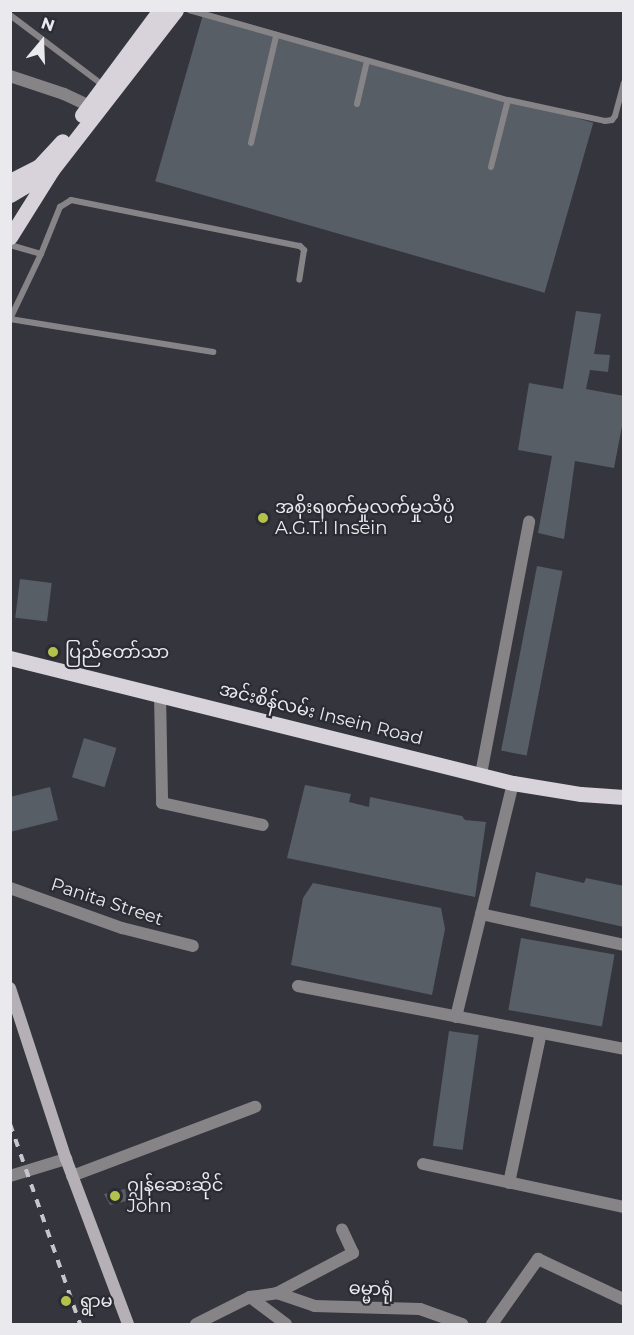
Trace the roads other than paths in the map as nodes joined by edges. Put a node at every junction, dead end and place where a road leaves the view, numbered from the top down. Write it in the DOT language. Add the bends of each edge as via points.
graph roads {
  1 [pos="160,10"];
  2 [pos="176,10"];
  3 [pos="189,10"];
  4 [pos="10,15"];
  5 [pos="276,36"];
  6 [pos="367,61"];
  7 [pos="10,76"];
  8 [pos="624,83"];
  9 [pos="109,89"];
  10 [pos="508,100"];
  11 [pos="357,104"];
  12 [pos="94,108"];
  13 [pos="251,142"];
  14 [pos="52,154"];
  15 [pos="491,167"];
  16 [pos="52,170"];
  17 [pos="10,181"];
  18 [pos="10,195"];
  19 [pos="10,237"];
  20 [pos="10,245"];
  21 [pos="41,254"];
  22 [pos="299,280"];
  23 [pos="10,319"];
  24 [pos="213,352"];
  25 [pos="529,522"];
  26 [pos="10,658"];
  27 [pos="160,694"];
  28 [pos="481,774"];
  29 [pos="513,783"];
  30 [pos="624,797"];
  31 [pos="263,825"];
  32 [pos="10,888"];
  33 [pos="481,914"];
  34 [pos="624,945"];
  35 [pos="193,946"];
  36 [pos="298,986"];
  37 [pos="10,988"];
  38 [pos="456,1017"];
  39 [pos="541,1033"];
  40 [pos="624,1049"];
  41 [pos="255,1107"];
  42 [pos="66,1159"];
  43 [pos="423,1164"];
  44 [pos="10,1176"];
  45 [pos="72,1176"];
  46 [pos="509,1183"];
  47 [pos="624,1207"];
  48 [pos="342,1229"];
  49 [pos="278,1293"];
  50 [pos="250,1297"];
  51 [pos="623,1299"];
  52 [pos="128,1324"];
  53 [pos="196,1324"];
  54 [pos="286,1324"];
  55 [pos="462,1324"];
  56 [pos="492,1324"];
  1 -- 9 [label="main road"];
  2 -- 9 [label="main road"];
  3 -- 5 [label="lane"];
  4 -- 9 [label="lane"];
  5 -- 6 [label="lane"];
  5 -- 13 [label="lane"];
  6 -- 10 [label="lane"];
  6 -- 11 [label="lane"];
  7 -- 12 [label="street"];
  8 -- 10 [label="lane" via="612,120"];
  9 -- 12 [label="main road"];
  10 -- 15 [label="lane"];
  12 -- 14 [label="main road"];
  12 -- 16 [label="main road"];
  14 -- 16 [label="main road"];
  14 -- 17 [label="main road" via="39,166"];
  16 -- 18 [label="main road"];
  16 -- 19 [label="main road"];
  20 -- 21 [label="lane"];
  21 -- 22 [label="lane" via="60,207 71,200 300,246 304,250"];
  21 -- 23 [label="lane"];
  23 -- 24 [label="lane"];
  25 -- 28 [label="street"];
  26 -- 27 [label="main road, အင်းစိန်လမ်း Insein Road"];
  27 -- 28 [label="main road, အင်းစိန်လမ်း Insein Road"];
  27 -- 31 [label="street" via="162,803"];
  28 -- 29 [label="main road, အင်းစိန်လမ်း Insein Road"];
  29 -- 30 [label="main road, အင်းစိန်လမ်း Insein Road"];
  29 -- 33 [label="street"];
  32 -- 35 [label="street, Panita Street" via="122,928"];
  33 -- 34 [label="street"];
  33 -- 38 [label="street"];
  36 -- 38 [label="street"];
  37 -- 42 [label="main road"];
  38 -- 39 [label="street"];
  39 -- 40 [label="street"];
  39 -- 46 [label="street"];
  41 -- 45 [label="street"];
  42 -- 44 [label="street"];
  42 -- 45 [label="main road"];
  43 -- 46 [label="street"];
  45 -- 52 [label="main road"];
  46 -- 47 [label="street"];
  48 -- 49 [label="street" via="353,1252"];
  49 -- 50 [label="street"];
  49 -- 55 [label="street, ဓမ္မာရုံ" via="314,1306 420,1309"];
  50 -- 53 [label="street"];
  50 -- 54 [label="street"];
  51 -- 56 [label="street" via="538,1258"];
}
